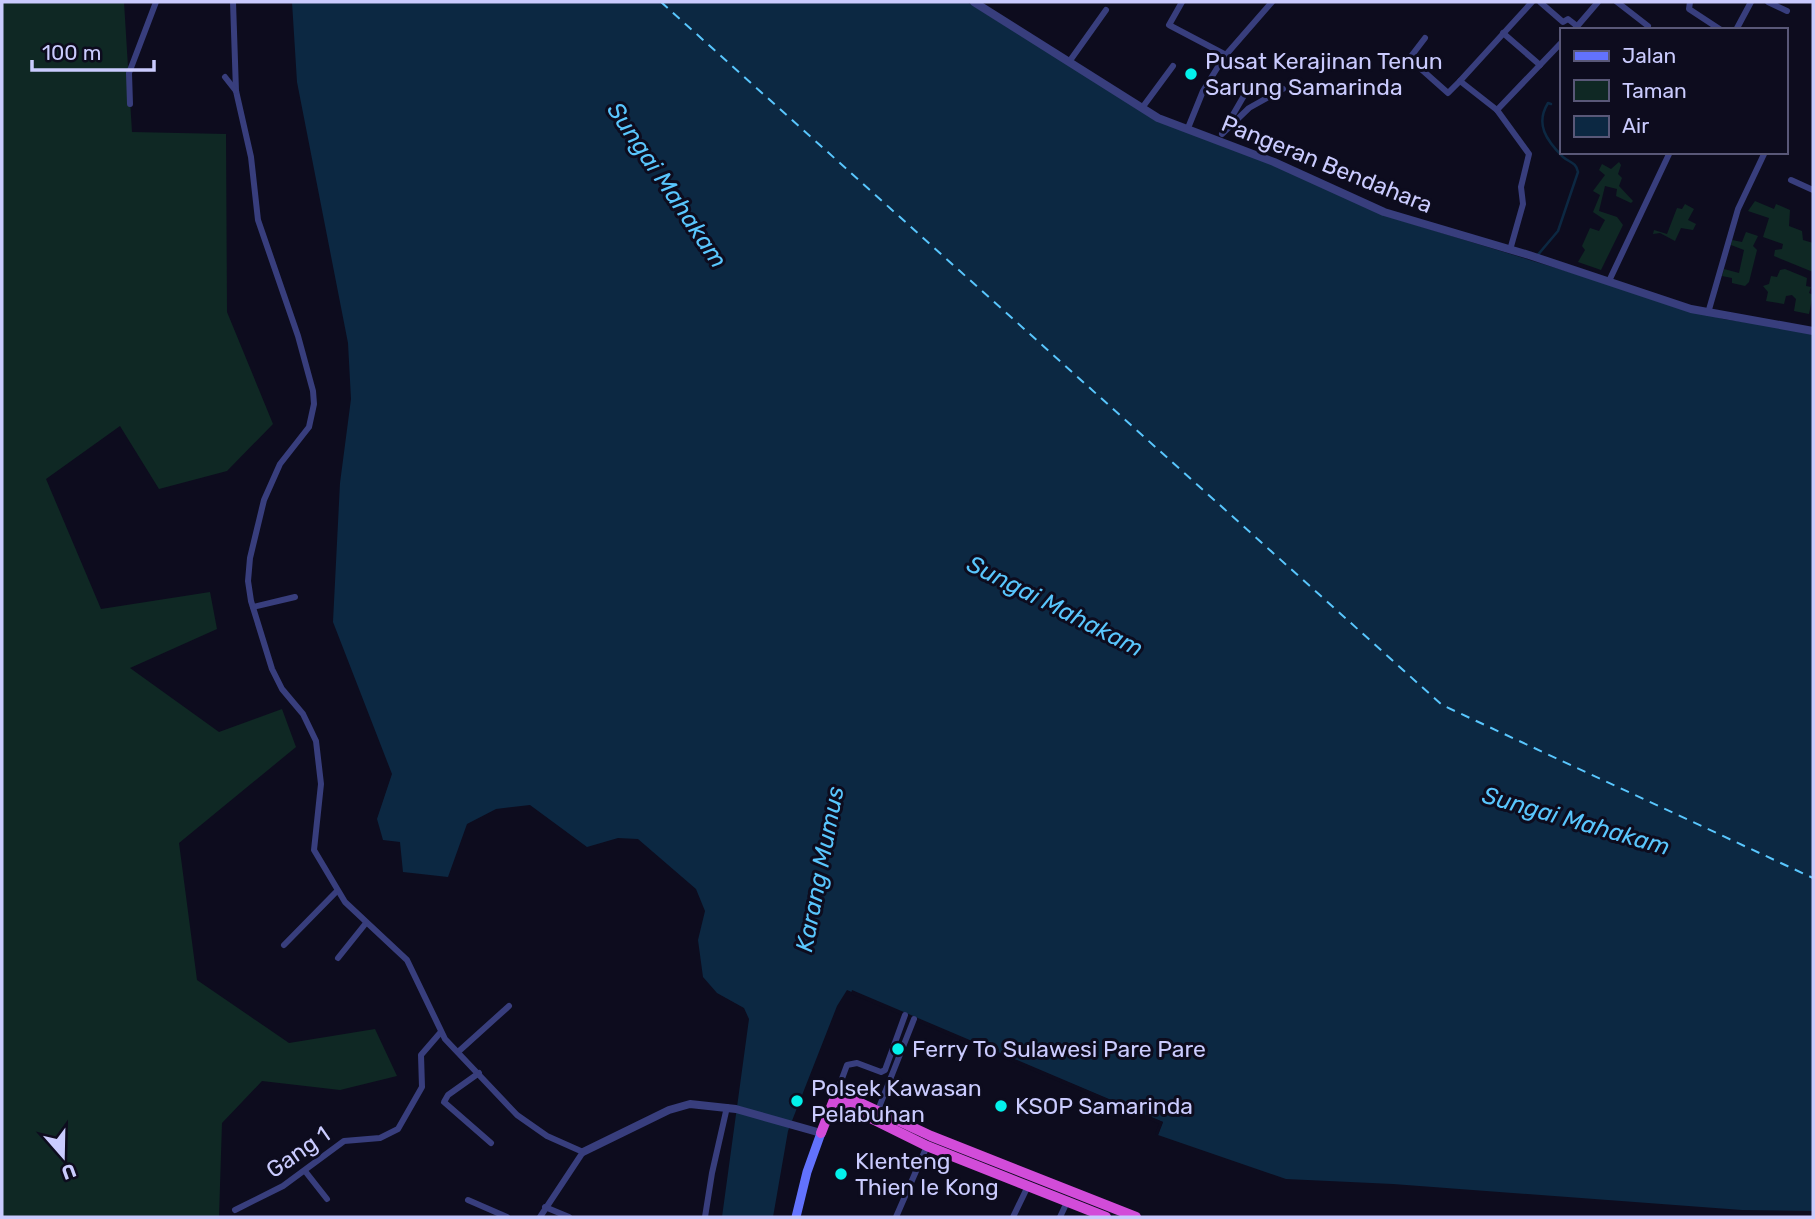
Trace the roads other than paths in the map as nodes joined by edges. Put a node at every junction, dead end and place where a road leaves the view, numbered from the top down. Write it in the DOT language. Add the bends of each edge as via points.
graph roads {
  1 [pos="156,2"];
  2 [pos="233,2"];
  3 [pos="974,2"];
  4 [pos="1182,2"];
  5 [pos="1259,2"];
  6 [pos="1272,2"];
  7 [pos="1532,2"];
  8 [pos="1540,2"];
  9 [pos="1598,2"];
  10 [pos="1617,2"];
  11 [pos="1690,2"];
  12 [pos="1751,2"];
  13 [pos="1768,2"];
  14 [pos="1266,8"];
  15 [pos="1106,10"];
  16 [pos="1787,11"];
  17 [pos="1647,26"];
  18 [pos="1576,28"];
  19 [pos="1718,28"];
  20 [pos="1737,28"];
  21 [pos="1503,33"];
  22 [pos="1425,38"];
  23 [pos="1560,44"];
  24 [pos="1226,55"];
  25 [pos="1069,62"];
  26 [pos="1541,65"];
  27 [pos="1173,66"];
  28 [pos="225,77"];
  29 [pos="1460,81"];
  30 [pos="1249,87"];
  31 [pos="1283,89"];
  32 [pos="236,90"];
  33 [pos="130,104"];
  34 [pos="1142,108"];
  35 [pos="1497,110"];
  36 [pos="1188,128"];
  37 [pos="1220,137"];
  38 [pos="1669,154"];
  39 [pos="1764,154"];
  40 [pos="1791,180"];
  41 [pos="1813,190"];
  42 [pos="1510,250"];
  43 [pos="1609,281"];
  44 [pos="1708,313"];
  45 [pos="1813,331"];
  46 [pos="295,597"];
  47 [pos="253,607"];
  48 [pos="337,891"];
  49 [pos="366,923"];
  50 [pos="284,945"];
  51 [pos="338,958"];
  52 [pos="509,1006"];
  53 [pos="905,1015"];
  54 [pos="914,1019"];
  55 [pos="440,1033"];
  56 [pos="458,1052"];
  57 [pos="479,1073"];
  58 [pos="835,1096"];
  59 [pos="732,1108"];
  60 [pos="878,1110"];
  61 [pos="821,1133"];
  62 [pos="491,1143"];
  63 [pos="927,1146"];
  64 [pos="583,1152"];
  65 [pos="305,1171"];
  66 [pos="1030,1182"];
  67 [pos="327,1199"];
  68 [pos="1069,1199"];
  69 [pos="468,1200"];
  70 [pos="545,1208"];
  71 [pos="235,1210"];
  72 [pos="507,1217"];
  73 [pos="540,1217"];
  74 [pos="569,1217"];
  75 [pos="705,1217"];
  76 [pos="796,1217"];
  77 [pos="896,1217"];
  78 [pos="1013,1217"];
  79 [pos="1060,1217"];
  80 [pos="1105,1217"];
  81 [pos="1136,1217"];
  1 -- 33 [label="street" via="129,73"];
  2 -- 32 [label="street"];
  3 -- 25 [label="street, Pangeran Bendahara"];
  4 -- 24 [label="street" via="1169,25"];
  5 -- 14 [label="street"];
  6 -- 14 [label="street"];
  7 -- 21 [label="street"];
  8 -- 18 [label="street"];
  9 -- 18 [label="street"];
  10 -- 17 [label="street"];
  11 -- 19 [label="street" via="1689,9"];
  12 -- 20 [label="street"];
  13 -- 16 [label="street"];
  14 -- 24 [label="street"];
  15 -- 25 [label="street"];
  21 -- 26 [label="street"];
  21 -- 29 [label="street"];
  22 -- 29 [label="street" via="1412,61 1448,93"];
  23 -- 26 [label="street"];
  24 -- 36 [label="street" via="1203,91"];
  25 -- 34 [label="street, Pangeran Bendahara"];
  26 -- 35 [label="street"];
  27 -- 34 [label="street"];
  28 -- 32 [label="street"];
  29 -- 35 [label="street"];
  30 -- 37 [label="street"];
  31 -- 37 [label="street" via="1249,108"];
  32 -- 47 [label="street" via="251,157 258,220 301,346 314,404 309,427 280,464 264,500 250,558"];
  34 -- 36 [label="street, Pangeran Bendahara"];
  35 -- 42 [label="street" via="1529,156 1521,187 1523,204"];
  36 -- 37 [label="street, Pangeran Bendahara"];
  37 -- 42 [label="street, Pangeran Bendahara" via="1384,212"];
  38 -- 43 [label="street"];
  39 -- 44 [label="street" via="1738,209"];
  40 -- 41 [label="street"];
  42 -- 43 [label="street, Pangeran Bendahara"];
  43 -- 44 [label="street, Pangeran Bendahara"];
  44 -- 45 [label="street, Pangeran Bendahara"];
  46 -- 47 [label="street"];
  47 -- 48 [label="street" via="272,669 316,741 321,784 313,846"];
  48 -- 49 [label="street"];
  48 -- 50 [label="street"];
  49 -- 51 [label="street"];
  49 -- 55 [label="street" via="407,960"];
  52 -- 56 [label="street"];
  53 -- 58 [label="street" via="885,1070 847,1065"];
  54 -- 60 [label="street"];
  55 -- 56 [label="street"];
  55 -- 65 [label="street, Gang 1" via="421,1055 422,1087 402,1125 380,1138 344,1141"];
  56 -- 57 [label="street"];
  57 -- 62 [label="street" via="444,1102"];
  57 -- 64 [label="street" via="524,1120"];
  58 -- 60 [label="highway"];
  58 -- 61 [label="highway"];
  58 -- 63 [label="highway"];
  59 -- 61 [label="street"];
  59 -- 64 [label="street" via="701,1104 675,1108"];
  59 -- 75 [label="street"];
  60 -- 66 [label="highway"];
  61 -- 76 [label="main road"];
  63 -- 66 [label="highway"];
  63 -- 77 [label="street"];
  64 -- 70 [label="street"];
  65 -- 67 [label="street"];
  65 -- 71 [label="street, Gang 1"];
  66 -- 68 [label="highway"];
  66 -- 78 [label="street"];
  68 -- 79 [label="street"];
  68 -- 80 [label="highway"];
  68 -- 81 [label="highway"];
  69 -- 72 [label="street"];
  70 -- 73 [label="street"];
  70 -- 74 [label="street"];
}
